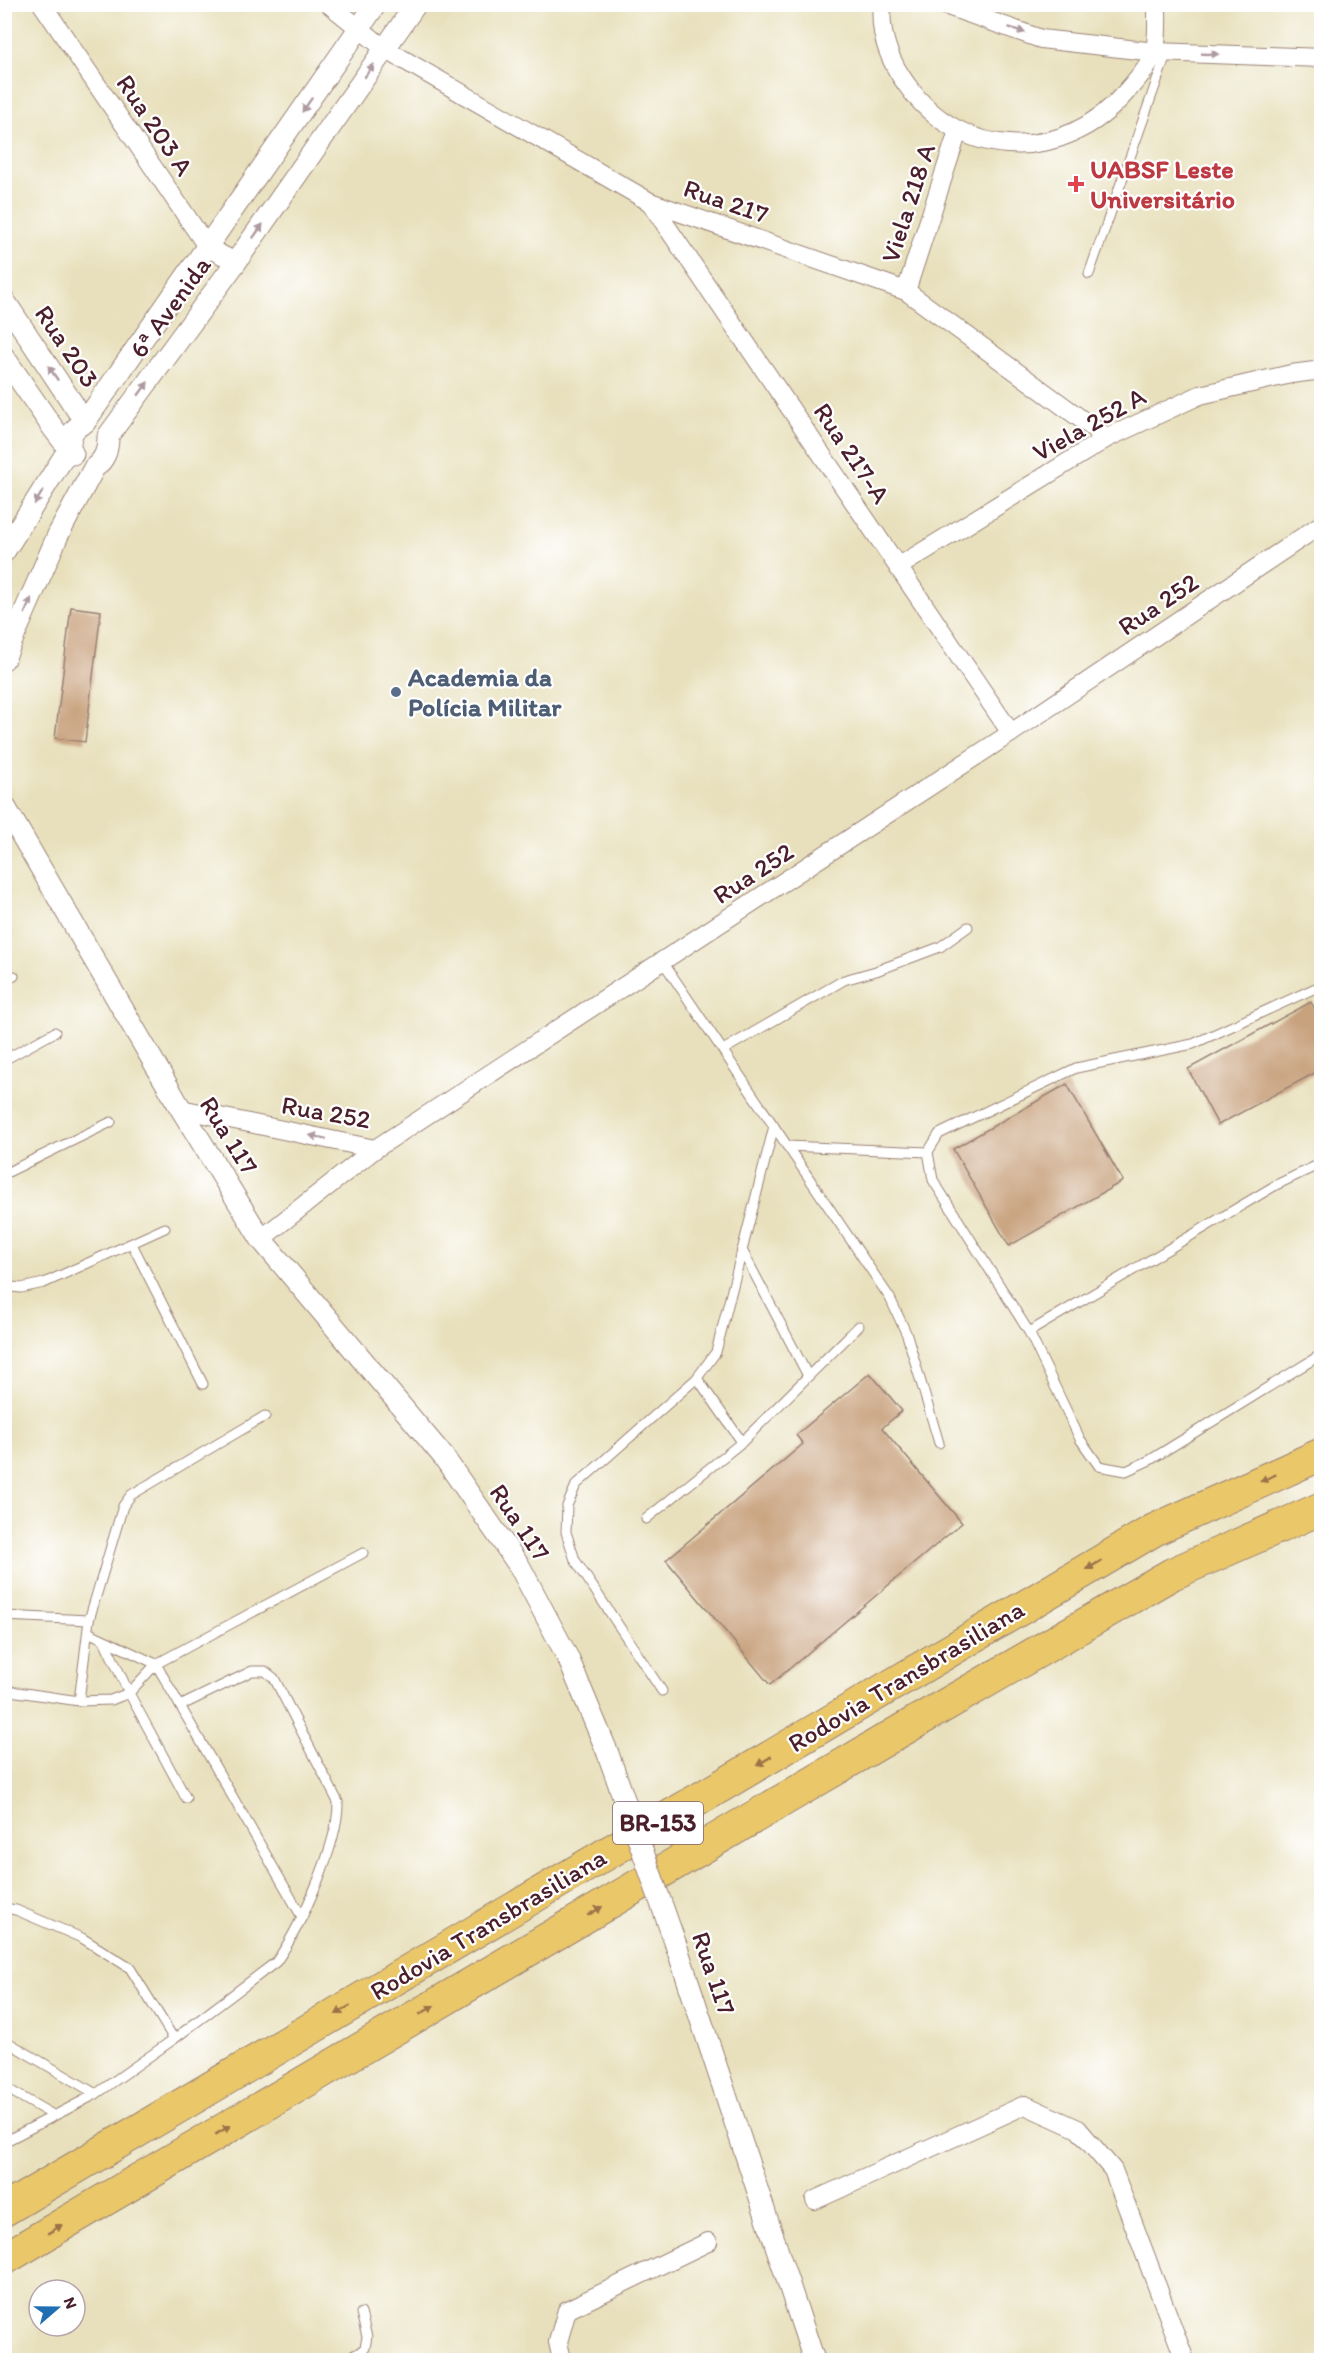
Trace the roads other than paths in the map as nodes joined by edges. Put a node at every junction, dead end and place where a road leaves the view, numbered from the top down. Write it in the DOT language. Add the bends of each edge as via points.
graph roads {
  1 [pos="42,4"];
  2 [pos="328,4"];
  3 [pos="376,4"];
  4 [pos="416,4"];
  5 [pos="882,4"];
  6 [pos="942,4"];
  7 [pos="1158,4"];
  8 [pos="358,30"];
  9 [pos="385,49"];
  10 [pos="1161,52"];
  11 [pos="1322,58"];
  12 [pos="958,132"];
  13 [pos="650,202"];
  14 [pos="208,248"];
  15 [pos="236,262"];
  16 [pos="1089,274"];
  17 [pos="906,291"];
  18 [pos="4,300"];
  19 [pos="4,357"];
  20 [pos="1322,370"];
  21 [pos="85,422"];
  22 [pos="108,436"];
  23 [pos="1107,438"];
  24 [pos="70,447"];
  25 [pos="94,468"];
  26 [pos="1322,524"];
  27 [pos="4,552"];
  28 [pos="898,567"];
  29 [pos="4,659"];
  30 [pos="1011,733"];
  31 [pos="4,806"];
  32 [pos="968,927"];
  33 [pos="663,962"];
  34 [pos="14,976"];
  35 [pos="4,981"];
  36 [pos="1322,986"];
  37 [pos="55,1032"];
  38 [pos="723,1050"];
  39 [pos="4,1060"];
  40 [pos="181,1109"];
  41 [pos="111,1122"];
  42 [pos="774,1126"];
  43 [pos="787,1146"];
  44 [pos="375,1149"];
  45 [pos="928,1152"];
  46 [pos="1322,1163"];
  47 [pos="4,1174"];
  48 [pos="165,1228"];
  49 [pos="261,1239"];
  50 [pos="132,1244"];
  51 [pos="742,1250"];
  52 [pos="4,1286"];
  53 [pos="859,1326"];
  54 [pos="1029,1332"];
  55 [pos="1322,1354"];
  56 [pos="808,1376"];
  57 [pos="697,1378"];
  58 [pos="203,1384"];
  59 [pos="266,1416"];
  60 [pos="742,1442"];
  61 [pos="939,1443"];
  62 [pos="1322,1454"];
  63 [pos="1322,1508"];
  64 [pos="646,1519"];
  65 [pos="363,1553"];
  66 [pos="4,1616"];
  67 [pos="89,1620"];
  68 [pos="88,1632"];
  69 [pos="104,1640"];
  70 [pos="156,1664"];
  71 [pos="4,1690"];
  72 [pos="662,1691"];
  73 [pos="129,1693"];
  74 [pos="79,1701"];
  75 [pos="180,1706"];
  76 [pos="186,1798"];
  77 [pos="4,1908"];
  78 [pos="302,1917"];
  79 [pos="174,2039"];
  80 [pos="4,2040"];
  81 [pos="4,2087"];
  82 [pos="96,2094"];
  83 [pos="54,2115"];
  84 [pos="4,2142"];
  85 [pos="815,2199"];
  86 [pos="4,2210"];
  87 [pos="708,2242"];
  88 [pos="4,2259"];
  89 [pos="361,2313"];
  90 [pos="337,2361"];
  91 [pos="562,2361"];
  92 [pos="813,2361"];
  93 [pos="1185,2361"];
  1 -- 14 [label="street, Rua 203 A"];
  2 -- 8 [label="street, Rua 217"];
  3 -- 8 [label="street, 6ª Avenida"];
  4 -- 9 [label="street, 6ª Avenida"];
  5 -- 12 [label="street, Viela 218 A" via="880,21 893,66 920,104"];
  6 -- 10 [label="street, one-way" via="1041,39"];
  7 -- 10 [label="street, Viela 218 A"];
  8 -- 9 [label="street, Rua 217"];
  8 -- 14 [label="street, 6ª Avenida, one-way"];
  9 -- 13 [label="street, Rua 217"];
  15 -- 9 [label="street, 6ª Avenida, one-way"];
  10 -- 11 [label="street, one-way"];
  10 -- 12 [label="street, Viela 218 A" via="1110,111 1076,133 1038,144 997,144"];
  10 -- 16 [label="lane"];
  12 -- 17 [label="street, Viela 218 A"];
  13 -- 17 [label="street, Rua 217"];
  13 -- 28 [label="street, Rua 217-A"];
  14 -- 15 [label="street, Rua 203 A"];
  14 -- 21 [label="street, 6ª Avenida"];
  22 -- 15 [label="street, 6ª Avenida, one-way"];
  17 -- 23 [label="street, Rua 217"];
  21 -- 18 [label="street, Rua 203, one-way"];
  19 -- 24 [label="street"];
  20 -- 23 [label="street, Viela 252 A" via="1200,395"];
  21 -- 22 [label="street" via="99,426"];
  21 -- 24 [label="street, 6ª Avenida" via="73,429"];
  22 -- 25 [label="street, 6ª Avenida" via="106,453"];
  23 -- 28 [label="street, Viela 252 A"];
  24 -- 25 [label="street" via="79,465"];
  24 -- 27 [label="street, 6ª Avenida, one-way"];
  29 -- 25 [label="street, 6ª Avenida, one-way" via="58,535"];
  26 -- 30 [label="street, Rua 252"];
  28 -- 30 [label="street, Rua 217-A"];
  30 -- 33 [label="street, Rua 252"];
  31 -- 40 [label="street, Rua 117"];
  32 -- 38 [label="lane" via="940,947 844,980"];
  33 -- 38 [label="lane"];
  33 -- 44 [label="street, Rua 252"];
  34 -- 35 [label="lane"];
  36 -- 45 [label="lane" via="1193,1044 1076,1068 939,1134"];
  37 -- 39 [label="lane"];
  38 -- 42 [label="lane"];
  44 -- 40 [label="street, Rua 252, one-way"];
  40 -- 49 [label="street, Rua 117"];
  41 -- 47 [label="lane"];
  42 -- 43 [label="lane"];
  42 -- 51 [label="lane"];
  43 -- 45 [label="lane"];
  43 -- 61 [label="lane" via="890,1299 907,1335"];
  44 -- 49 [label="street"];
  45 -- 54 [label="lane" via="933,1180"];
  46 -- 54 [label="lane" via="1276,1185"];
  48 -- 50 [label="lane"];
  49 -- 92 [label="street, Rua 117, bridge" via="443,1456 520,1567 568,1658 607,1751 676,1945"];
  50 -- 52 [label="lane" via="44,1283 21,1288"];
  50 -- 58 [label="lane"];
  51 -- 56 [label="lane"];
  51 -- 57 [label="lane" via="716,1352"];
  53 -- 56 [label="lane"];
  54 -- 55 [label="lane" via="1080,1439 1099,1466 1126,1471"];
  56 -- 60 [label="lane"];
  57 -- 60 [label="lane"];
  57 -- 72 [label="lane" via="576,1485 567,1506 566,1532 575,1560"];
  59 -- 67 [label="lane" via="131,1495 123,1506"];
  60 -- 64 [label="lane"];
  62 -- 86 [label="highway, Rodovia Transbrasiliana / BR-153, one-way" via="1154,1530"];
  88 -- 63 [label="highway, Rodovia Transbrasiliana / BR-153, one-way" via="1172,1574"];
  65 -- 70 [label="lane"];
  66 -- 67 [label="lane"];
  67 -- 68 [label="lane"];
  68 -- 69 [label="lane"];
  68 -- 74 [label="lane"];
  69 -- 70 [label="lane"];
  69 -- 73 [label="lane"];
  70 -- 73 [label="lane"];
  70 -- 75 [label="lane"];
  71 -- 74 [label="lane"];
  73 -- 74 [label="lane" via="111,1700"];
  73 -- 76 [label="lane"];
  75 -- 78 [label="lane"];
  75 -- 78 [label="lane" via="252,1671 265,1671 274,1678 338,1802 339,1818"];
  77 -- 79 [label="lane" via="82,1938 130,1968"];
  78 -- 79 [label="lane" via="276,1962"];
  79 -- 82 [label="lane"];
  80 -- 82 [label="lane"];
  81 -- 83 [label="lane"];
  82 -- 83 [label="lane"];
  83 -- 84 [label="lane"];
  85 -- 93 [label="street" via="1025,2105 1078,2129 1113,2170"];
  87 -- 91 [label="street" via="567,2310 558,2342"];
  89 -- 90 [label="lane" via="367,2337 365,2348"];
}
